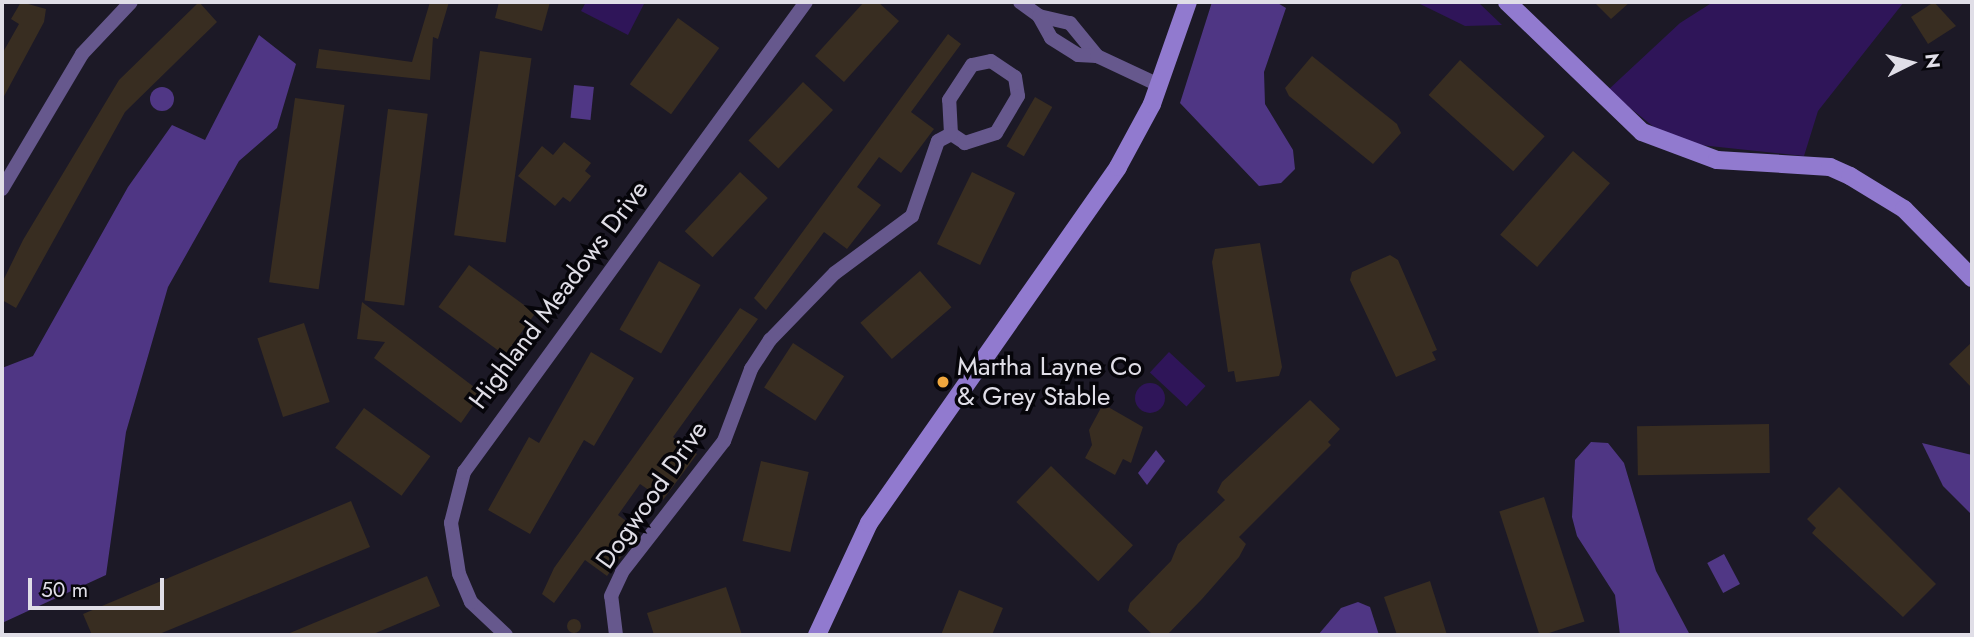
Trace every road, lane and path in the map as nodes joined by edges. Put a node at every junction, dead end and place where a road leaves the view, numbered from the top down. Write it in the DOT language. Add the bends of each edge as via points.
graph roads {
  1 [pos="131,2"];
  2 [pos="806,2"];
  3 [pos="1020,2"];
  4 [pos="1188,2"];
  5 [pos="1507,2"];
  6 [pos="1039,16"];
  7 [pos="1097,56"];
  8 [pos="1159,85"];
  9 [pos="951,134"];
  10 [pos="2,189"];
  11 [pos="1972,278"];
  12 [pos="506,635"];
  13 [pos="616,635"];
  14 [pos="817,635"];
  1 -- 10 [label="street" via="82,54"];
  2 -- 12 [label="street, Highland Meadows Drive" via="464,472 450,537 459,574 471,602"];
  3 -- 6 [label="street"];
  4 -- 8 [label="main road"];
  5 -- 11 [label="main road" via="1642,132 1717,160 1830,167 1904,209"];
  6 -- 7 [label="street" via="1070,23"];
  6 -- 7 [label="street" via="1051,38 1078,55"];
  7 -- 8 [label="street"];
  8 -- 14 [label="main road" via="1098,202 869,523"];
  9 -- 9 [label="street" via="974,142 996,133 1018,96 1015,77 991,61 972,65 949,100"];
  9 -- 13 [label="street, Dogwood Drive" via="938,141 912,216 835,273 770,340 724,441 622,572 611,596"];
}
